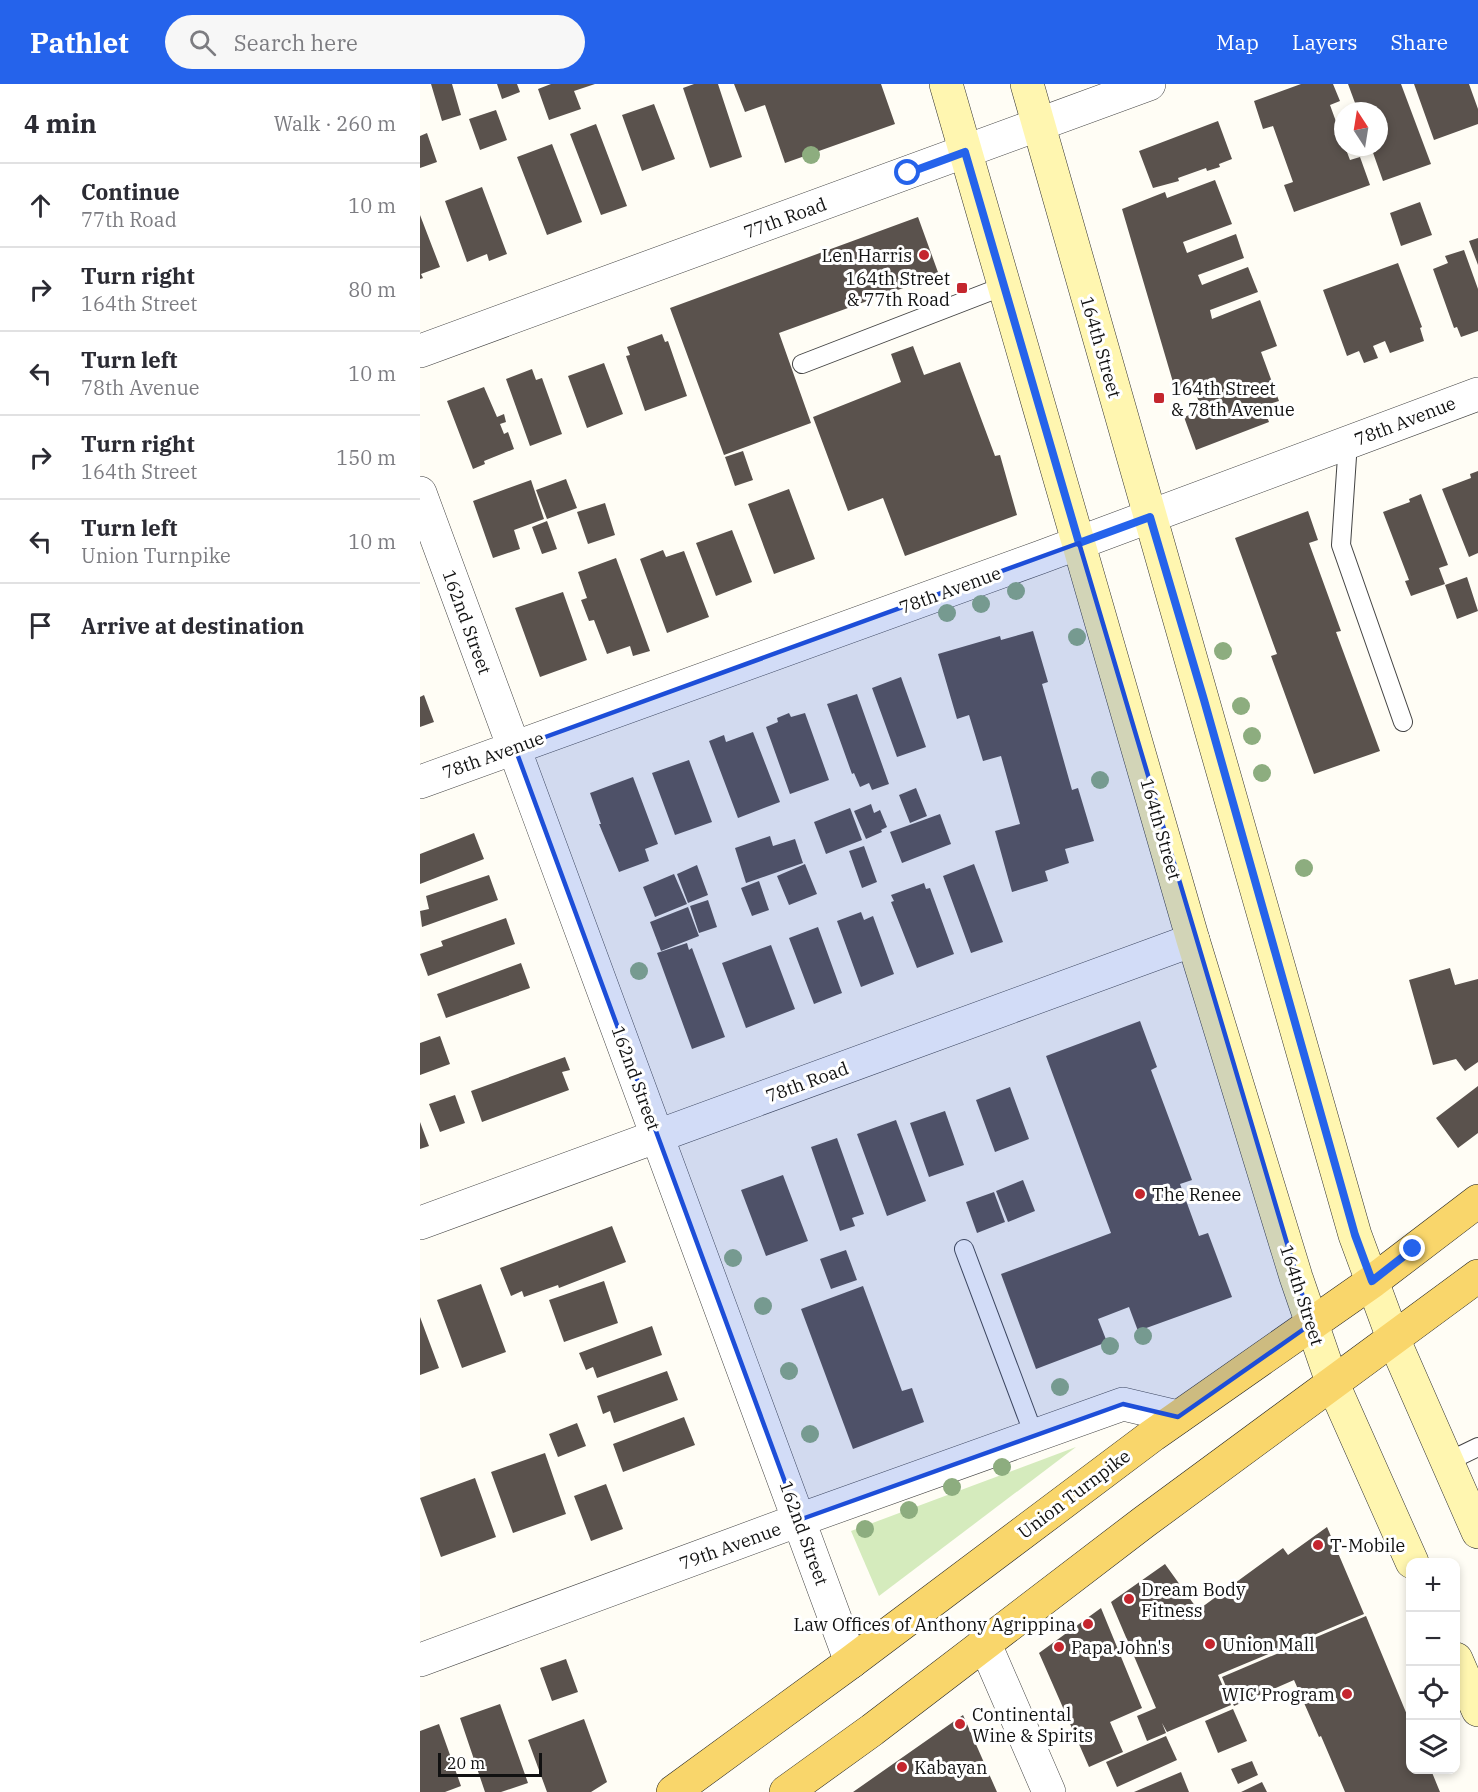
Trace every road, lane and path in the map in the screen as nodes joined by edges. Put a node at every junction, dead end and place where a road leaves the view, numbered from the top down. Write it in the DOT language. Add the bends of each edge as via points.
graph roads {
  1 [pos="945,84"];
  2 [pos="1027,84"];
  3 [pos="1149,84"];
  4 [pos="1038,125"];
  5 [pos="965,152"];
  6 [pos="1004,286"];
  7 [pos="420,351"];
  8 [pos="802,364"];
  9 [pos="1478,394"];
  10 [pos="1348,442"];
  11 [pos="420,493"];
  12 [pos="1150,517"];
  13 [pos="1079,543"];
  14 [pos="1403,722"];
  15 [pos="514,748"];
  16 [pos="420,782"];
  17 [pos="1193,940"];
  18 [pos="658,1136"];
  19 [pos="1478,1201"];
  20 [pos="420,1223"];
  21 [pos="964,1249"];
  22 [pos="1478,1276"];
  23 [pos="1372,1281"];
  24 [pos="1311,1324"];
  25 [pos="1393,1338"];
  26 [pos="1332,1382"];
  27 [pos="1178,1417"];
  28 [pos="1034,1436"];
  29 [pos="1478,1447"];
  30 [pos="1447,1462"];
  31 [pos="799,1520"];
  32 [pos="1478,1532"];
  33 [pos="1410,1558"];
  34 [pos="984,1642"];
  35 [pos="420,1660"];
  36 [pos="851,1662"];
  37 [pos="1458,1666"];
  38 [pos="1478,1710"];
  39 [pos="673,1792"];
  40 [pos="786,1792"];
  41 [pos="1049,1792"];
  1 -- 5 [label="street, 164th Street"];
  2 -- 4 [label="street, 164th Street"];
  3 -- 4 [label="street, 77th Road"];
  4 -- 5 [label="street, 77th Road"];
  4 -- 12 [label="street, 164th Street"];
  5 -- 6 [label="street, 164th Street"];
  5 -- 7 [label="street, 77th Road"];
  6 -- 8 [label="lane"];
  6 -- 13 [label="street, 164th Street"];
  9 -- 10 [label="street, 78th Avenue"];
  10 -- 12 [label="street, 78th Avenue"];
  10 -- 14 [label="lane" via="1341,544"];
  11 -- 15 [label="street, 162nd Street"];
  12 -- 13 [label="street, 78th Avenue"];
  12 -- 23 [label="street, 164th Street" via="1355,1235"];
  13 -- 15 [label="street, 78th Avenue"];
  13 -- 17 [label="street, 164th Street"];
  15 -- 16 [label="street, 78th Avenue"];
  15 -- 18 [label="street, 162nd Street"];
  17 -- 18 [label="street, 78th Road"];
  17 -- 24 [label="street, 164th Street"];
  18 -- 20 [label="street, 78th Road"];
  18 -- 31 [label="street, 162nd Street"];
  19 -- 23 [label="main road, Union Turnpike"];
  21 -- 28 [label="lane"];
  22 -- 25 [label="main road"];
  23 -- 24 [label="main road, Union Turnpike"];
  23 -- 25 [label="street, 164th Street"];
  24 -- 26 [label="street, 164th Street"];
  24 -- 27 [label="main road, Union Turnpike"];
  25 -- 26 [label="main road"];
  25 -- 30 [label="street, 164th Street"];
  26 -- 33 [label="street, 164th Street"];
  26 -- 34 [label="main road"];
  27 -- 28 [label="street, 79th Avenue" via="1123,1404"];
  27 -- 36 [label="main road, Union Turnpike"];
  28 -- 31 [label="street, 79th Avenue"];
  29 -- 30 [label="lane"];
  30 -- 32 [label="street, 164th Street"];
  31 -- 35 [label="street, 79th Avenue"];
  31 -- 36 [label="street, 162nd Street"];
  34 -- 40 [label="main road"];
  34 -- 41 [label="street"];
  36 -- 39 [label="main road, Union Turnpike"];
  37 -- 38 [label="street"];
}
